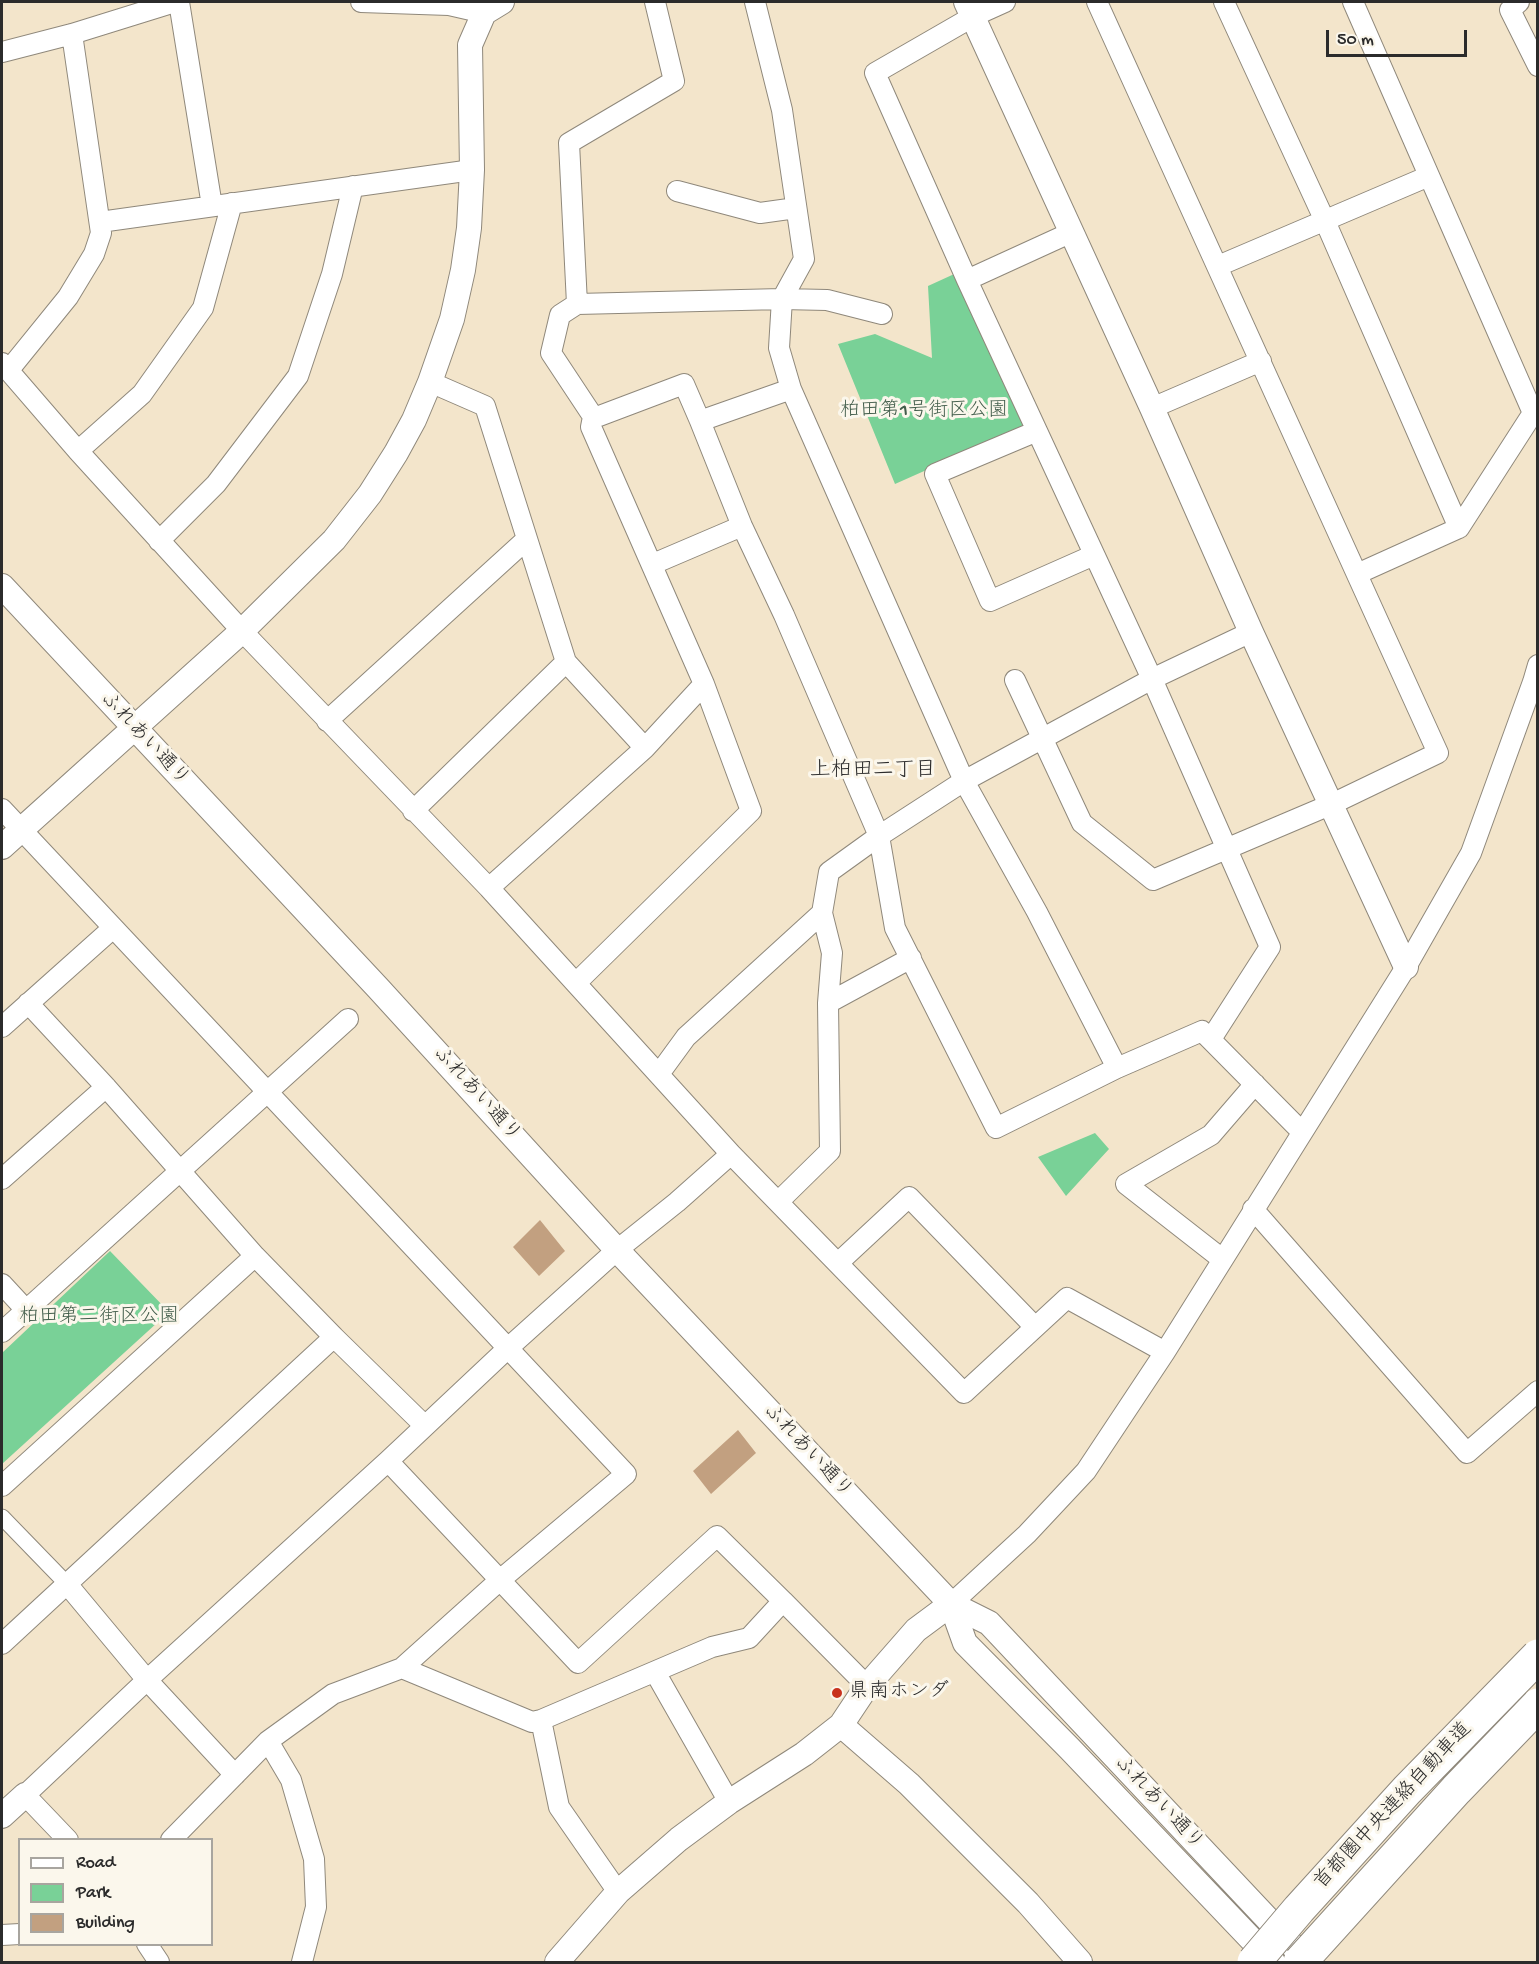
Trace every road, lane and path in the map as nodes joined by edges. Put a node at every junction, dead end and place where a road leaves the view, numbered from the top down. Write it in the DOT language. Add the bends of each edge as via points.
graph roads {
  1 [pos="175,2"];
  2 [pos="179,2"];
  3 [pos="361,2"];
  4 [pos="655,2"];
  5 [pos="755,2"];
  6 [pos="1005,2"];
  7 [pos="1097,2"];
  8 [pos="1224,2"];
  9 [pos="1353,2"];
  10 [pos="1510,4"];
  11 [pos="488,5"];
  12 [pos="970,9"];
  13 [pos="72,34"];
  14 [pos="1538,42"];
  15 [pos="2,52"];
  16 [pos="1538,66"];
  17 [pos="472,170"];
  18 [pos="1429,176"];
  19 [pos="353,186"];
  20 [pos="677,190"];
  21 [pos="222,205"];
  22 [pos="796,208"];
  23 [pos="1325,221"];
  24 [pos="100,222"];
  25 [pos="1072,232"];
  26 [pos="1218,266"];
  27 [pos="967,280"];
  28 [pos="782,298"];
  29 [pos="577,304"];
  30 [pos="882,314"];
  31 [pos="1261,361"];
  32 [pos="5,367"];
  33 [pos="430,382"];
  34 [pos="791,389"];
  35 [pos="1152,408"];
  36 [pos="594,418"];
  37 [pos="700,421"];
  38 [pos="1037,431"];
  39 [pos="78,451"];
  40 [pos="742,526"];
  41 [pos="1458,528"];
  42 [pos="527,539"];
  43 [pos="159,541"];
  44 [pos="1094,555"];
  45 [pos="653,564"];
  46 [pos="1357,574"];
  47 [pos="2,586"];
  48 [pos="242,632"];
  49 [pos="1251,632"];
  50 [pos="566,662"];
  51 [pos="1538,665"];
  52 [pos="1152,679"];
  53 [pos="1015,680"];
  54 [pos="704,684"];
  55 [pos="327,721"];
  56 [pos="133,728"];
  57 [pos="1042,738"];
  58 [pos="645,748"];
  59 [pos="964,781"];
  60 [pos="1332,804"];
  61 [pos="2,809"];
  62 [pos="413,812"];
  63 [pos="20,830"];
  64 [pos="879,836"];
  65 [pos="2,847"];
  66 [pos="1227,849"];
  67 [pos="489,888"];
  68 [pos="822,913"];
  69 [pos="113,928"];
  70 [pos="911,958"];
  71 [pos="1406,967"];
  72 [pos="576,983"];
  73 [pos="28,1003"];
  74 [pos="828,1003"];
  75 [pos="348,1019"];
  76 [pos="2,1027"];
  77 [pos="1211,1040"];
  78 [pos="1117,1068"];
  79 [pos="659,1074"];
  80 [pos="1255,1084"];
  81 [pos="106,1087"];
  82 [pos="267,1093"];
  83 [pos="1302,1132"];
  84 [pos="731,1154"];
  85 [pos="180,1171"];
  86 [pos="2,1179"];
  87 [pos="778,1202"];
  88 [pos="1254,1209"];
  89 [pos="617,1250"];
  90 [pos="255,1256"];
  91 [pos="1222,1258"];
  92 [pos="838,1263"];
  93 [pos="2,1284"];
  94 [pos="26,1310"];
  95 [pos="1035,1327"];
  96 [pos="2,1332"];
  97 [pos="334,1338"];
  98 [pos="507,1349"];
  99 [pos="1165,1352"];
  100 [pos="1538,1391"];
  101 [pos="425,1426"];
  102 [pos="388,1461"];
  103 [pos="2,1486"];
  104 [pos="2,1517"];
  105 [pos="500,1580"];
  106 [pos="67,1584"];
  107 [pos="783,1601"];
  108 [pos="951,1605"];
  109 [pos="2,1644"];
  110 [pos="1538,1656"];
  111 [pos="402,1668"];
  112 [pos="655,1672"];
  113 [pos="147,1680"];
  114 [pos="867,1686"];
  115 [pos="1538,1705"];
  116 [pos="541,1720"];
  117 [pos="841,1725"];
  118 [pos="268,1741"];
  119 [pos="235,1775"];
  120 [pos="25,1795"];
  121 [pos="729,1802"];
  122 [pos="2,1816"];
  123 [pos="67,1838"];
  124 [pos="172,1838"];
  125 [pos="618,1892"];
  126 [pos="18,1934"];
  127 [pos="2,1935"];
  128 [pos="148,1946"];
  129 [pos="159,1962"];
  130 [pos="302,1962"];
  131 [pos="557,1962"];
  132 [pos="1080,1962"];
  133 [pos="1254,1962"];
  134 [pos="1273,1962"];
  135 [pos="1300,1962"];
  136 [pos="1308,1962"];
  1 -- 13 [label="street"];
  2 -- 21 [label="street"];
  3 -- 11 [label="street"];
  4 -- 29 [label="street" via="674,81 569,143"];
  5 -- 22 [label="street" via="782,110"];
  6 -- 12 [label="street"];
  7 -- 26 [label="street"];
  8 -- 23 [label="street"];
  9 -- 18 [label="street"];
  10 -- 14 [label="street"];
  10 -- 16 [label="street"];
  11 -- 17 [label="street" via="470,45"];
  12 -- 25 [label="street"];
  12 -- 27 [label="street" via="875,73"];
  13 -- 15 [label="street"];
  13 -- 24 [label="street"];
  17 -- 19 [label="street"];
  17 -- 33 [label="street" via="463,270 452,319"];
  18 -- 23 [label="street"];
  18 -- 41 [label="street" via="1533,413"];
  19 -- 21 [label="street"];
  19 -- 43 [label="street" via="332,274 298,376 216,484"];
  20 -- 22 [label="street" via="760,213"];
  21 -- 24 [label="street"];
  21 -- 39 [label="street" via="202,308 142,394"];
  22 -- 28 [label="street" via="804,259"];
  23 -- 26 [label="street"];
  23 -- 41 [label="street"];
  24 -- 32 [label="street" via="101,233 94,254 68,297"];
  25 -- 27 [label="street"];
  25 -- 35 [label="street"];
  26 -- 31 [label="street"];
  27 -- 38 [label="street"];
  28 -- 29 [label="street"];
  28 -- 30 [label="street" via="827,300"];
  28 -- 34 [label="street" via="779,348"];
  29 -- 36 [label="street" via="560,315 551,353"];
  31 -- 35 [label="street"];
  31 -- 46 [label="street"];
  32 -- 39 [label="street"];
  33 -- 42 [label="street" via="485,406"];
  33 -- 48 [label="street" via="396,453 354,516"];
  34 -- 37 [label="street"];
  34 -- 59 [label="street"];
  35 -- 49 [label="street"];
  36 -- 37 [label="street" via="684,384"];
  36 -- 45 [label="street" via="591,427"];
  37 -- 40 [label="street"];
  38 -- 44 [label="street"];
  38 -- 44 [label="street" via="935,474 990,602"];
  39 -- 43 [label="street"];
  40 -- 45 [label="street"];
  40 -- 64 [label="street"];
  41 -- 46 [label="street"];
  42 -- 50 [label="street"];
  42 -- 55 [label="street"];
  43 -- 48 [label="street"];
  44 -- 52 [label="street"];
  45 -- 54 [label="street"];
  46 -- 60 [label="street" via="1438,753"];
  47 -- 56 [label="street, ふれあい通り"];
  48 -- 55 [label="street"];
  48 -- 56 [label="street"];
  49 -- 52 [label="street"];
  49 -- 60 [label="street"];
  50 -- 58 [label="street"];
  50 -- 62 [label="street"];
  51 -- 71 [label="street" via="1471,853"];
  52 -- 57 [label="street"];
  52 -- 66 [label="street"];
  53 -- 57 [label="street"];
  54 -- 58 [label="street"];
  54 -- 72 [label="street" via="752,811"];
  55 -- 62 [label="street"];
  56 -- 63 [label="street"];
  56 -- 89 [label="street, ふれあい通り"];
  57 -- 59 [label="street"];
  57 -- 66 [label="street" via="1082,823 1153,880"];
  58 -- 67 [label="street"];
  59 -- 64 [label="street"];
  59 -- 78 [label="street"];
  60 -- 66 [label="street"];
  60 -- 71 [label="street"];
  61 -- 63 [label="street"];
  62 -- 67 [label="street"];
  63 -- 65 [label="street"];
  63 -- 69 [label="street"];
  64 -- 68 [label="street" via="829,872"];
  64 -- 70 [label="street" via="895,928"];
  66 -- 77 [label="street" via="1270,947"];
  67 -- 72 [label="street"];
  68 -- 74 [label="street" via="832,952"];
  68 -- 79 [label="street" via="686,1037"];
  69 -- 73 [label="street"];
  69 -- 82 [label="street"];
  70 -- 74 [label="street"];
  70 -- 78 [label="street" via="996,1128"];
  71 -- 83 [label="street"];
  72 -- 79 [label="street"];
  73 -- 76 [label="street"];
  73 -- 81 [label="street"];
  74 -- 87 [label="street" via="830,1151"];
  75 -- 82 [label="street"];
  77 -- 78 [label="street" via="1202,1031"];
  77 -- 80 [label="street"];
  79 -- 84 [label="street"];
  80 -- 83 [label="street"];
  80 -- 91 [label="street" via="1211,1135 1126,1184"];
  81 -- 85 [label="street"];
  81 -- 86 [label="street"];
  82 -- 85 [label="street"];
  82 -- 98 [label="street"];
  83 -- 88 [label="street"];
  84 -- 87 [label="street"];
  84 -- 89 [label="street"];
  85 -- 90 [label="street"];
  85 -- 94 [label="street"];
  87 -- 92 [label="street"];
  88 -- 91 [label="street"];
  88 -- 100 [label="street" via="1467,1453"];
  89 -- 98 [label="street"];
  89 -- 108 [label="street, ふれあい通り"];
  90 -- 97 [label="street"];
  90 -- 103 [label="street"];
  91 -- 99 [label="street"];
  92 -- 95 [label="street" via="909,1197"];
  92 -- 95 [label="street" via="964,1394"];
  93 -- 94 [label="street"];
  94 -- 96 [label="street"];
  95 -- 99 [label="street" via="1066,1298"];
  97 -- 101 [label="street"];
  97 -- 106 [label="street"];
  98 -- 101 [label="street"];
  98 -- 105 [label="street" via="626,1474"];
  99 -- 108 [label="street" via="1086,1471 1027,1534"];
  101 -- 102 [label="street"];
  102 -- 105 [label="street"];
  102 -- 113 [label="street"];
  104 -- 106 [label="street"];
  105 -- 107 [label="street" via="578,1663 717,1536"];
  105 -- 111 [label="street"];
  106 -- 109 [label="street"];
  106 -- 113 [label="street"];
  107 -- 112 [label="street" via="749,1638 712,1647"];
  107 -- 114 [label="street"];
  108 -- 114 [label="street" via="916,1630"];
  108 -- 134 [label="street, ふれあい通り" via="965,1642"];
  108 -- 136 [label="street, ふれあい通り" via="988,1623"];
  110 -- 133 [label="highway, 首都圏中央連絡自動車道, bridge" via="1407,1790"];
  111 -- 116 [label="street" via="532,1722"];
  111 -- 118 [label="street" via="333,1694"];
  112 -- 116 [label="street"];
  112 -- 121 [label="street"];
  113 -- 119 [label="street"];
  113 -- 120 [label="street"];
  114 -- 117 [label="street"];
  115 -- 135 [label="highway, 首都圏中央連絡自動車道, bridge" via="1455,1790"];
  116 -- 125 [label="street" via="559,1807"];
  117 -- 121 [label="street"];
  117 -- 132 [label="street" via="917,1792 1028,1903"];
  118 -- 119 [label="street"];
  118 -- 130 [label="street" via="291,1780 314,1859 316,1907"];
  119 -- 124 [label="street"];
  120 -- 122 [label="street"];
  120 -- 123 [label="street"];
  121 -- 125 [label="street"];
  125 -- 131 [label="street"];
  126 -- 127 [label="street"];
  128 -- 129 [label="street"];
}
